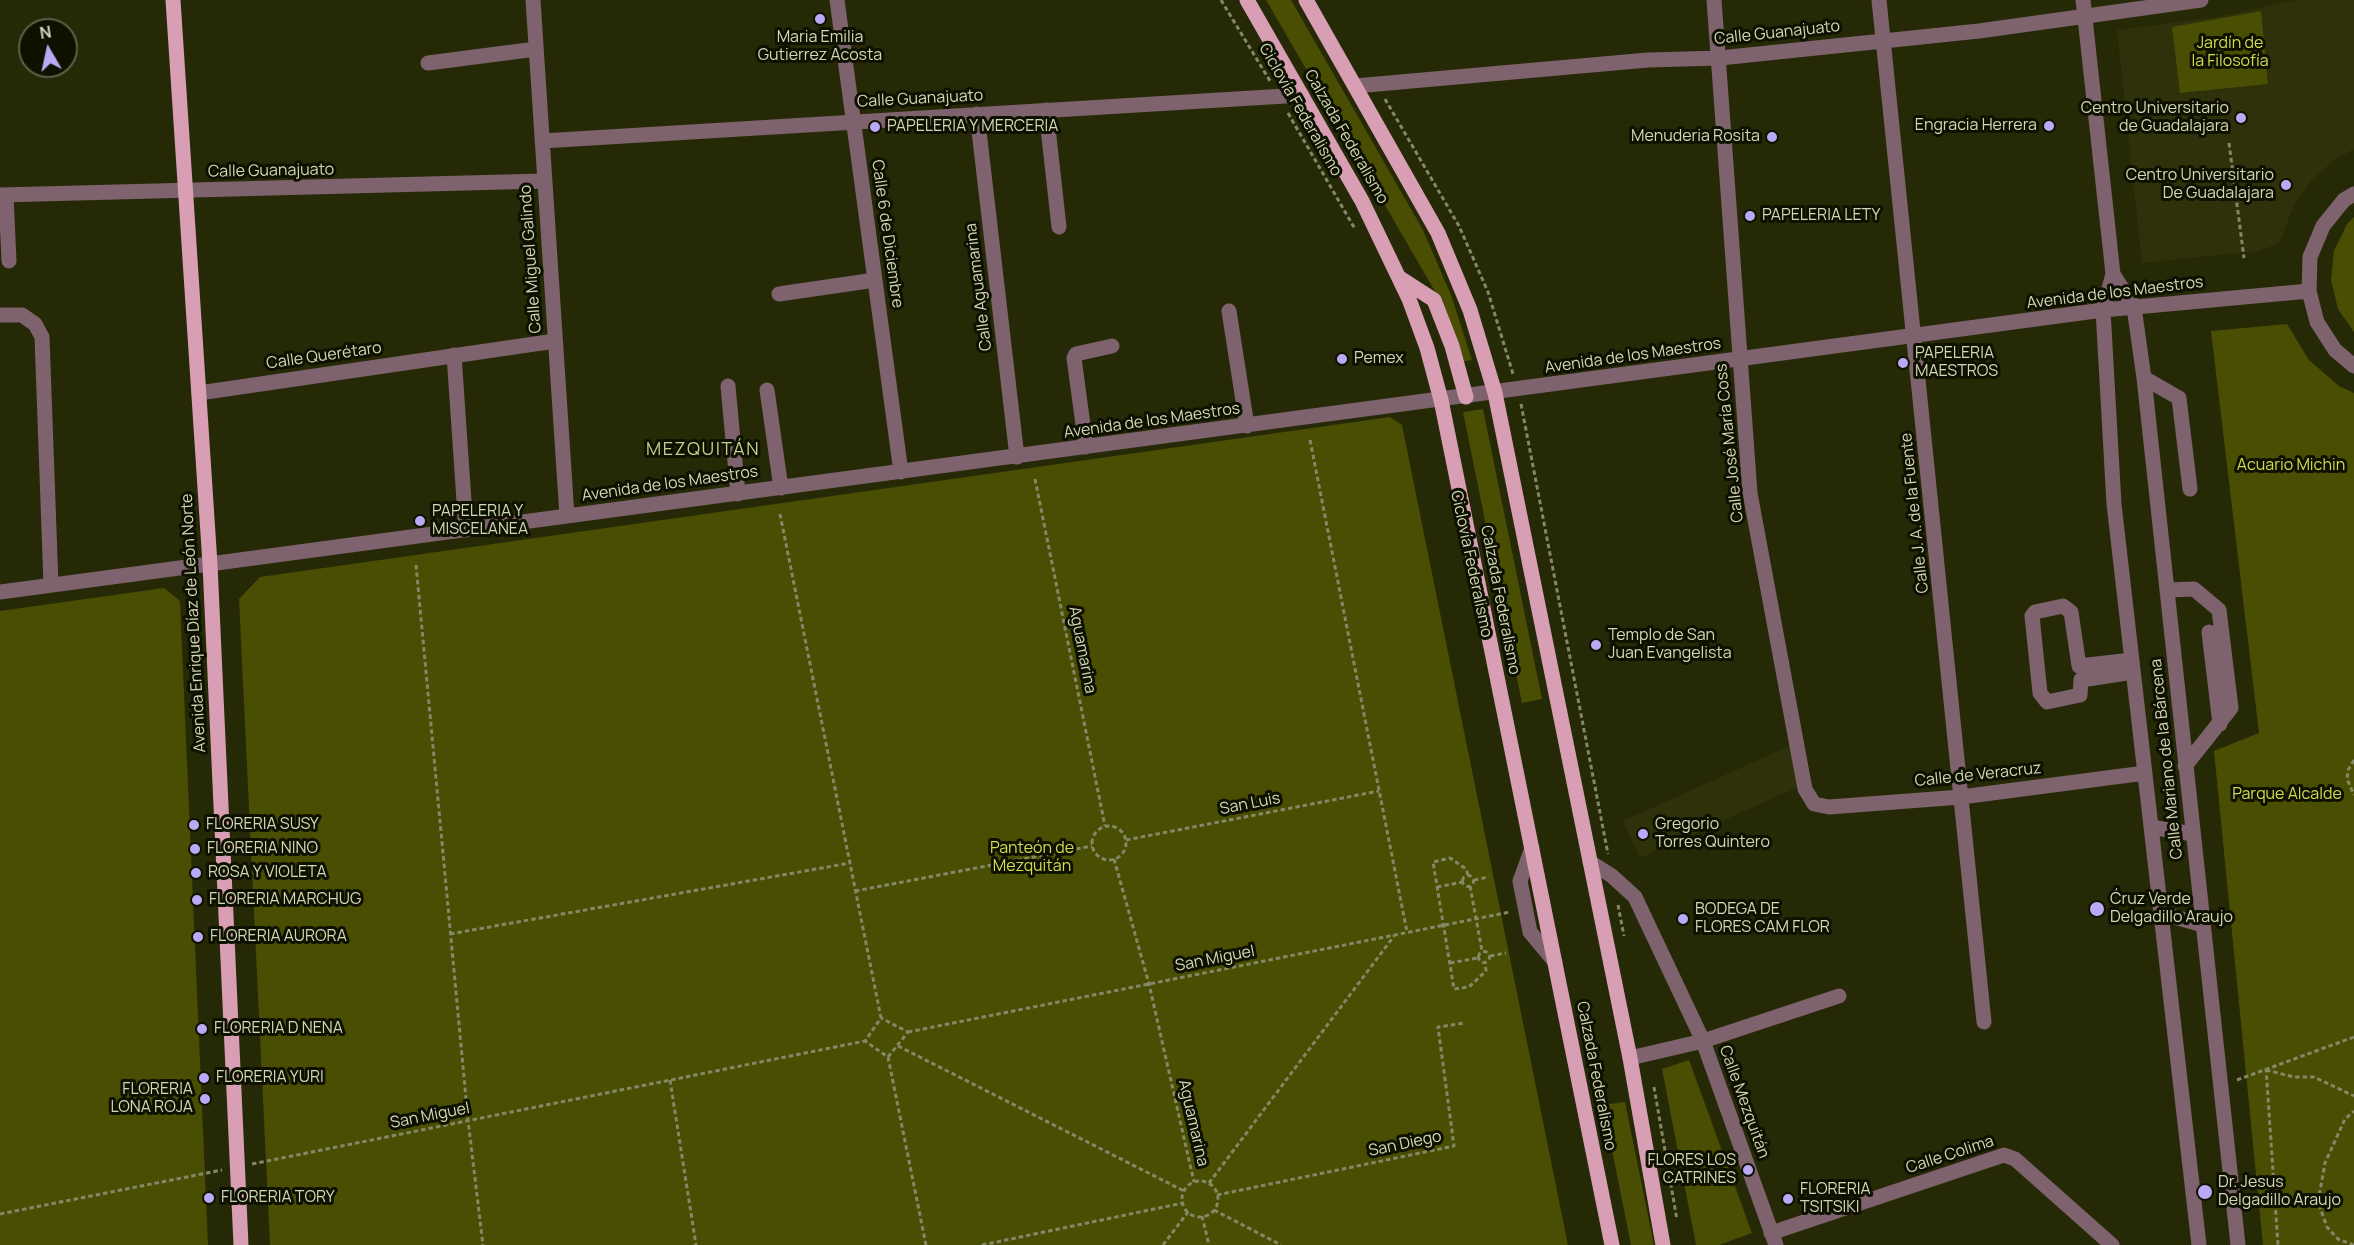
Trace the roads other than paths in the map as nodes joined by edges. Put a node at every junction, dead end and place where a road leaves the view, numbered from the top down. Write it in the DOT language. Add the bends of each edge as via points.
graph roads {
  1 [pos="173,0"];
  2 [pos="533,0"];
  3 [pos="837,0"];
  4 [pos="1247,0"];
  5 [pos="1306,0"];
  6 [pos="1316,0"];
  7 [pos="1714,0"];
  8 [pos="1879,0"];
  9 [pos="2083,0"];
  10 [pos="2201,0"];
  11 [pos="2085,17"];
  12 [pos="1319,22"];
  13 [pos="1883,41"];
  14 [pos="536,49"];
  15 [pos="1720,58"];
  16 [pos="428,63"];
  17 [pos="1355,86"];
  18 [pos="1302,95"];
  19 [pos="1046,110"];
  20 [pos="977,114"];
  21 [pos="853,121"];
  22 [pos="542,141"];
  23 [pos="543,181"];
  24 [pos="185,191"];
  25 [pos="2354,194"];
  26 [pos="3,195"];
  27 [pos="1059,228"];
  28 [pos="9,261"];
  29 [pos="2113,274"];
  30 [pos="1400,278"];
  31 [pos="875,280"];
  32 [pos="2308,291"];
  33 [pos="779,294"];
  34 [pos="2134,307"];
  35 [pos="2103,310"];
  36 [pos="1230,311"];
  37 [pos="0,315"];
  38 [pos="1916,336"];
  39 [pos="555,341"];
  40 [pos="1112,346"];
  41 [pos="454,356"];
  42 [pos="1739,360"];
  43 [pos="2354,366"];
  44 [pos="2144,378"];
  45 [pos="728,386"];
  46 [pos="767,390"];
  47 [pos="199,393"];
  48 [pos="1495,393"];
  49 [pos="1466,397"];
  50 [pos="1441,400"];
  51 [pos="1247,426"];
  52 [pos="1086,447"];
  53 [pos="1017,457"];
  54 [pos="901,472"];
  55 [pos="781,488"];
  56 [pos="2190,489"];
  57 [pos="738,494"];
  58 [pos="567,516"];
  59 [pos="466,530"];
  60 [pos="210,564"];
  61 [pos="51,585"];
  62 [pos="2167,590"];
  63 [pos="0,592"];
  64 [pos="2209,632"];
  65 [pos="2132,666"];
  66 [pos="2220,724"];
  67 [pos="2185,766"];
  68 [pos="2145,773"];
  69 [pos="1961,797"];
  70 [pos="1814,804"];
  71 [pos="2151,827"];
  72 [pos="2193,834"];
  73 [pos="1532,848"];
  74 [pos="1590,862"];
  75 [pos="2160,913"];
  76 [pos="2204,925"];
  77 [pos="1555,962"];
  78 [pos="1839,996"];
  79 [pos="1984,1022"];
  80 [pos="1703,1041"];
  81 [pos="1630,1058"];
  82 [pos="1774,1239"];
  83 [pos="241,1245"];
  84 [pos="1612,1245"];
  85 [pos="1663,1245"];
  86 [pos="2112,1245"];
  87 [pos="2199,1245"];
  88 [pos="2238,1245"];
  1 -- 24 [label="main road, Avenida Enrique Díaz de León Norte"];
  2 -- 14 [label="street, Calle Miguel Galindo"];
  3 -- 21 [label="street, Calle 6 de Diciembre"];
  4 -- 18 [label="main road, Calzada Federalismo"];
  5 -- 12 [label="main road, Calzada Federalismo"];
  6 -- 12 [label="street"];
  7 -- 15 [label="street, Calle José María Coss"];
  8 -- 13 [label="street, Calle J. A. de la Fuente"];
  9 -- 11 [label="street, Calle Mariano de la Bárcena"];
  10 -- 11 [label="street, Calle Guanajuato"];
  11 -- 13 [label="street, Calle Guanajuato"];
  11 -- 29 [label="street, Calle Mariano de la Bárcena"];
  12 -- 17 [label="main road, Calzada Federalismo"];
  13 -- 15 [label="street, Calle Guanajuato"];
  13 -- 38 [label="street, Calle J. A. de la Fuente"];
  14 -- 16 [label="street"];
  14 -- 22 [label="street, Calle Miguel Galindo"];
  15 -- 17 [label="street, Calle Guanajuato" via="1648,60"];
  15 -- 42 [label="street, Calle José María Coss"];
  17 -- 48 [label="main road, Calzada Federalismo" via="1438,233 1470,310"];
  18 -- 19 [label="street, Calle Guanajuato"];
  18 -- 30 [label="main road, Calzada Federalismo"];
  19 -- 20 [label="street, Calle Guanajuato"];
  19 -- 27 [label="street"];
  20 -- 21 [label="street, Calle Guanajuato"];
  20 -- 53 [label="street, Calle Aguamarina"];
  21 -- 22 [label="street, Calle Guanajuato"];
  21 -- 31 [label="street, Calle 6 de Diciembre"];
  22 -- 23 [label="street, Calle Miguel Galindo"];
  23 -- 24 [label="street, Calle Guanajuato"];
  23 -- 39 [label="street, Calle Miguel Galindo"];
  24 -- 26 [label="street, Calle Guanajuato"];
  24 -- 47 [label="main road, Avenida Enrique Díaz de León Norte"];
  25 -- 32 [label="street" via="2344,200 2323,226 2310,257"];
  26 -- 28 [label="street"];
  29 -- 34 [label="street, Calle Mariano de la Bárcena"];
  29 -- 35 [label="street, Calle Mariano de la Bárcena"];
  30 -- 49 [label="main road" via="1434,300"];
  30 -- 50 [label="main road, Calzada Federalismo" via="1427,348"];
  31 -- 33 [label="street"];
  31 -- 54 [label="street, Calle 6 de Diciembre"];
  32 -- 34 [label="street, Avenida de los Maestros"];
  32 -- 43 [label="street" via="2317,322 2335,350"];
  34 -- 35 [label="street, Avenida de los Maestros"];
  34 -- 44 [label="street, Calle Mariano de la Bárcena"];
  35 -- 38 [label="street, Avenida de los Maestros"];
  35 -- 65 [label="street, Calle Mariano de la Bárcena" via="2114,504"];
  36 -- 51 [label="street"];
  37 -- 61 [label="street" via="22,315 35,324 42,337"];
  38 -- 42 [label="street, Avenida de los Maestros"];
  38 -- 69 [label="street, Calle J. A. de la Fuente"];
  39 -- 41 [label="street, Calle Querétaro"];
  39 -- 58 [label="street, Calle Miguel Galindo"];
  40 -- 52 [label="street" via="1076,354 1074,358"];
  41 -- 47 [label="street, Calle Querétaro"];
  41 -- 59 [label="street"];
  42 -- 48 [label="street, Avenida de los Maestros"];
  42 -- 70 [label="street, Calle José María Coss" via="1750,493 1805,789"];
  44 -- 56 [label="street" via="2179,398"];
  44 -- 62 [label="street, Calle Mariano de la Bárcena"];
  45 -- 57 [label="street"];
  46 -- 55 [label="street"];
  47 -- 60 [label="main road, Avenida Enrique Díaz de León Norte"];
  48 -- 49 [label="street, Avenida de los Maestros"];
  48 -- 74 [label="main road, Calzada Federalismo"];
  49 -- 50 [label="street, Avenida de los Maestros"];
  50 -- 51 [label="street, Avenida de los Maestros"];
  50 -- 73 [label="main road, Calzada Federalismo"];
  51 -- 52 [label="street, Avenida de los Maestros"];
  52 -- 53 [label="street, Avenida de los Maestros"];
  53 -- 54 [label="street, Avenida de los Maestros"];
  54 -- 55 [label="street, Avenida de los Maestros"];
  55 -- 57 [label="street, Avenida de los Maestros"];
  57 -- 58 [label="street, Avenida de los Maestros"];
  58 -- 59 [label="street, Avenida de los Maestros"];
  59 -- 60 [label="street, Avenida de los Maestros"];
  60 -- 61 [label="street, Avenida de los Maestros"];
  60 -- 83 [label="main road, Avenida Enrique Díaz de León Norte"];
  61 -- 63 [label="street, Avenida de los Maestros"];
  62 -- 66 [label="street" via="2194,589 2219,610 2231,708"];
  62 -- 67 [label="street, Calle Mariano de la Bárcena"];
  64 -- 66 [label="street"];
  65 -- 65 [label="street" via="2079,666 2071,612 2063,606 2032,616 2040,693 2047,702 2080,695 2081,680"];
  65 -- 68 [label="street, Calle Mariano de la Bárcena"];
  66 -- 67 [label="street"];
  67 -- 72 [label="street, Calle Mariano de la Bárcena"];
  68 -- 69 [label="street, Calle de Veracruz"];
  68 -- 71 [label="street, Calle Mariano de la Bárcena"];
  69 -- 70 [label="street, Calle de Veracruz" via="1829,807"];
  69 -- 79 [label="street, Calle J. A. de la Fuente"];
  71 -- 72 [label="street"];
  71 -- 75 [label="street, Calle Mariano de la Bárcena"];
  72 -- 76 [label="street, Calle Mariano de la Bárcena"];
  73 -- 77 [label="main road, Calzada Federalismo"];
  73 -- 77 [label="street" via="1520,881 1530,932"];
  74 -- 80 [label="street" via="1635,897"];
  74 -- 81 [label="main road, Calzada Federalismo"];
  75 -- 76 [label="street"];
  75 -- 87 [label="street, Calle Mariano de la Bárcena"];
  76 -- 88 [label="street, Calle Mariano de la Bárcena"];
  77 -- 84 [label="main road, Calzada Federalismo"];
  78 -- 80 [label="street"];
  80 -- 81 [label="street, Calle Mezquitán"];
  80 -- 82 [label="street, Calle Mezquitán"];
  81 -- 85 [label="main road, Calzada Federalismo"];
  82 -- 86 [label="street, Calle Colima" via="2004,1155 2015,1159"];
}
